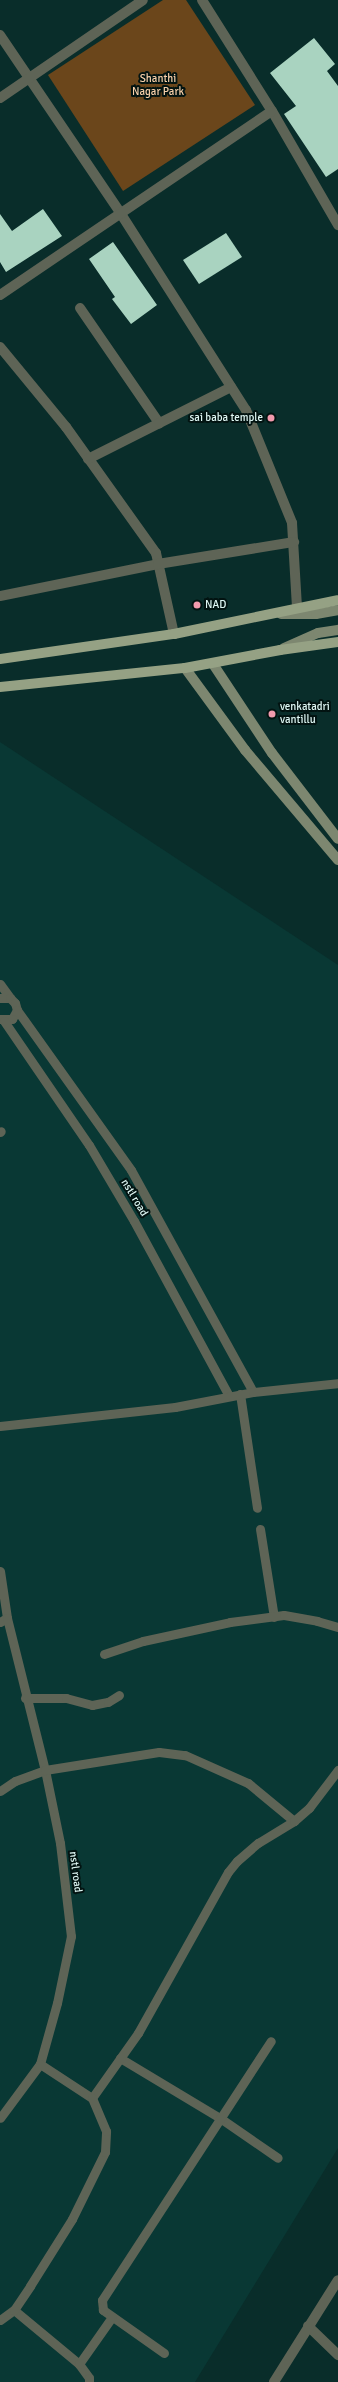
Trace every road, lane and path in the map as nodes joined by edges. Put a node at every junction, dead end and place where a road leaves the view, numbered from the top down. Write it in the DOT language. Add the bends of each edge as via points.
graph roads {
  1 [pos="143,0"];
  2 [pos="202,0"];
  3 [pos="0,35"];
  4 [pos="29,78"];
  5 [pos="0,98"];
  6 [pos="272,111"];
  7 [pos="121,214"];
  8 [pos="338,225"];
  9 [pos="0,295"];
  10 [pos="80,308"];
  11 [pos="0,347"];
  12 [pos="232,387"];
  13 [pos="159,423"];
  14 [pos="88,458"];
  15 [pos="294,542"];
  16 [pos="158,564"];
  17 [pos="0,596"];
  18 [pos="338,600"];
  19 [pos="296,608"];
  20 [pos="338,610"];
  21 [pos="271,614"];
  22 [pos="338,630"];
  23 [pos="174,634"];
  24 [pos="338,642"];
  25 [pos="280,650"];
  26 [pos="0,659"];
  27 [pos="213,664"];
  28 [pos="185,668"];
  29 [pos="0,687"];
  30 [pos="338,839"];
  31 [pos="338,860"];
  32 [pos="0,984"];
  33 [pos="0,998"];
  34 [pos="10,998"];
  35 [pos="17,1010"];
  36 [pos="1,1020"];
  37 [pos="338,1383"];
  38 [pos="252,1392"];
  39 [pos="240,1394"];
  40 [pos="229,1396"];
  41 [pos="0,1426"];
  42 [pos="257,1508"];
  43 [pos="260,1528"];
  44 [pos="0,1571"];
  45 [pos="274,1617"];
  46 [pos="4,1620"];
  47 [pos="338,1627"];
  48 [pos="104,1654"];
  49 [pos="119,1695"];
  50 [pos="25,1698"];
  51 [pos="45,1770"];
  52 [pos="338,1770"];
  53 [pos="0,1791"];
  54 [pos="294,1820"];
  55 [pos="271,2041"];
  56 [pos="120,2058"];
  57 [pos="40,2064"];
  58 [pos="92,2098"];
  59 [pos="0,2118"];
  60 [pos="220,2118"];
  61 [pos="278,2158"];
  62 [pos="338,2280"];
  63 [pos="14,2310"];
  64 [pos="112,2316"];
  65 [pos="0,2320"];
  66 [pos="308,2326"];
  67 [pos="164,2353"];
  68 [pos="338,2355"];
  69 [pos="79,2364"];
  70 [pos="89,2382"];
  71 [pos="274,2382"];
  1 -- 4 [label="street"];
  2 -- 6 [label="street"];
  3 -- 4 [label="street"];
  4 -- 5 [label="street"];
  4 -- 7 [label="street"];
  6 -- 7 [label="street"];
  6 -- 8 [label="street"];
  7 -- 9 [label="street"];
  7 -- 12 [label="street"];
  10 -- 13 [label="street"];
  11 -- 14 [label="street" via="66,427"];
  12 -- 13 [label="street"];
  12 -- 15 [label="street" via="249,417 292,523"];
  13 -- 14 [label="street"];
  14 -- 16 [label="street" via="156,553"];
  15 -- 16 [label="street"];
  15 -- 19 [label="street"];
  16 -- 17 [label="street"];
  16 -- 23 [label="street"];
  18 -- 19 [label="main road"];
  19 -- 21 [label="main road"];
  20 -- 21 [label="street" via="316,614"];
  21 -- 23 [label="main road"];
  22 -- 25 [label="street" via="318,633"];
  23 -- 26 [label="main road"];
  24 -- 25 [label="main road"];
  25 -- 27 [label="main road"];
  27 -- 28 [label="main road"];
  27 -- 30 [label="street" via="272,753"];
  28 -- 29 [label="main road"];
  28 -- 31 [label="street" via="245,750"];
  32 -- 34 [label="lane"];
  33 -- 34 [label="lane"];
  34 -- 35 [label="lane"];
  35 -- 36 [label="lane, nstl road" via="14,1016"];
  35 -- 38 [label="lane" via="132,1170"];
  36 -- 40 [label="lane, nstl road" via="89,1145 134,1221"];
  37 -- 38 [label="lane"];
  38 -- 39 [label="lane"];
  39 -- 40 [label="lane"];
  39 -- 42 [label="lane"];
  40 -- 41 [label="lane" via="175,1407"];
  43 -- 45 [label="lane"];
  44 -- 46 [label="lane, nstl road"];
  45 -- 47 [label="lane" via="284,1615"];
  45 -- 48 [label="lane" via="230,1622 143,1641"];
  46 -- 50 [label="lane, nstl road"];
  49 -- 50 [label="lane" via="108,1702 92,1705 66,1698"];
  50 -- 51 [label="lane, nstl road"];
  51 -- 53 [label="lane" via="15,1781"];
  51 -- 54 [label="lane" via="159,1752 185,1755 248,1783"];
  51 -- 57 [label="lane, nstl road" via="60,1843 71,1936 57,2003"];
  52 -- 54 [label="lane" via="309,1808"];
  54 -- 56 [label="lane" via="258,1843 228,1872 138,2033"];
  55 -- 60 [label="lane"];
  56 -- 58 [label="lane"];
  56 -- 60 [label="lane"];
  57 -- 58 [label="lane"];
  57 -- 59 [label="lane, nstl road"];
  58 -- 63 [label="lane" via="106,2131 105,2152 72,2219"];
  60 -- 61 [label="lane"];
  60 -- 64 [label="lane" via="102,2300 103,2310"];
  62 -- 66 [label="street"];
  63 -- 65 [label="lane"];
  63 -- 69 [label="lane"];
  64 -- 67 [label="lane"];
  64 -- 69 [label="lane"];
  66 -- 68 [label="street"];
  66 -- 71 [label="street"];
  69 -- 70 [label="lane"];
}
